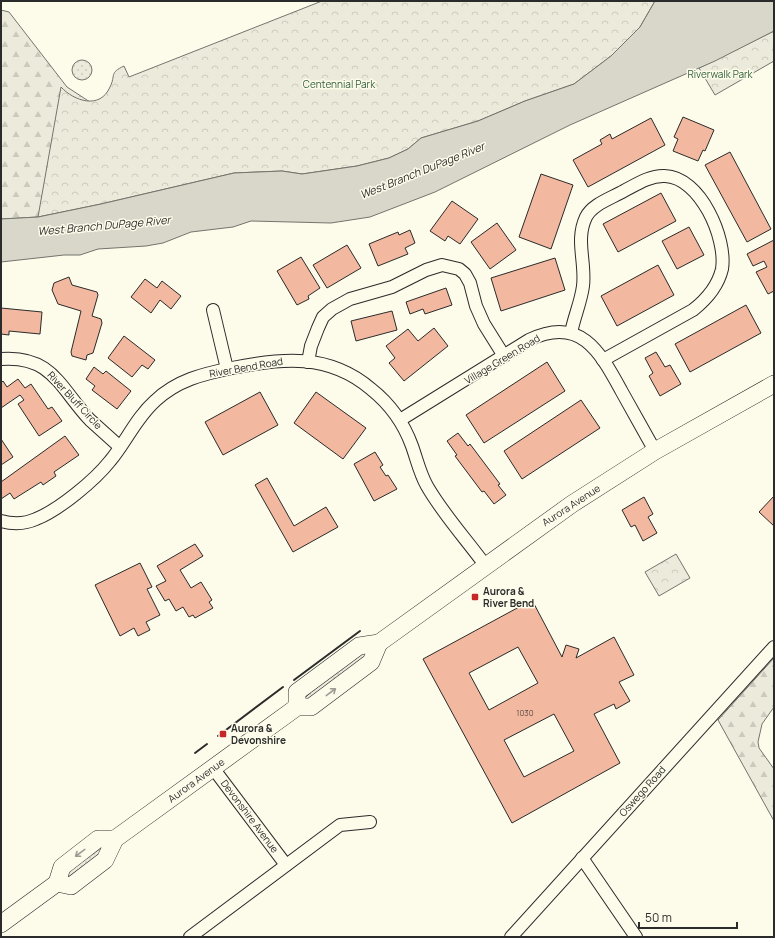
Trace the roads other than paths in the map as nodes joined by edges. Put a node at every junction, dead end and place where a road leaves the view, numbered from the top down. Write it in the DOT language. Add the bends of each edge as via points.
graph roads {
  1 [pos="213,310"];
  2 [pos="571,333"];
  3 [pos="504,356"];
  4 [pos="1,358"];
  5 [pos="603,360"];
  6 [pos="308,362"];
  7 [pos="227,369"];
  8 [pos="774,384"];
  9 [pos="400,420"];
  10 [pos="120,447"];
  11 [pos="655,451"];
  12 [pos="1,521"];
  13 [pos="485,565"];
  14 [pos="774,647"];
  15 [pos="213,768"];
  16 [pos="370,822"];
  17 [pos="582,858"];
  18 [pos="286,865"];
  19 [pos="1,924"];
  20 [pos="190,937"];
  21 [pos="511,937"];
  22 [pos="636,937"];
  1 -- 7 [label="street"];
  2 -- 3 [label="street, Village Green Road" via="540,335"];
  2 -- 5 [label="street" via="594,347"];
  2 -- 5 [label="street" via="583,287 584,265 580,235 587,215 598,205 649,178 665,176 687,183 696,191 721,241 722,268 714,289 693,310"];
  3 -- 6 [label="street" via="484,324 465,274 459,269 442,264 392,287 358,296 337,305 324,317 318,328"];
  3 -- 9 [label="street, Village Green Road"];
  4 -- 10 [label="street, River Bluff Circle" via="29,360 44,367 53,374 90,420"];
  5 -- 11 [label="street"];
  6 -- 7 [label="street, River Bend Road" via="281,360"];
  6 -- 9 [label="street, River Bend Road" via="326,365 358,379 371,388"];
  7 -- 10 [label="street, River Bend Road" via="192,377 167,391 145,410"];
  8 -- 11 [label="main road, Aurora Avenue"];
  9 -- 13 [label="street, River Bend Road" via="408,434 427,485"];
  10 -- 12 [label="street, River Bend Road" via="101,471 47,514 35,520 15,523"];
  11 -- 13 [label="main road, Aurora Avenue" via="572,504"];
  13 -- 15 [label="main road, Aurora Avenue" via="380,643 371,662 311,707 297,707"];
  14 -- 17 [label="street, Oswego Road"];
  15 -- 18 [label="street, Devonshire Avenue"];
  15 -- 19 [label="main road, Aurora Avenue" via="115,840 98,839 62,867 57,884"];
  16 -- 18 [label="street" via="340,825"];
  17 -- 21 [label="street, Oswego Road"];
  17 -- 22 [label="street"];
  18 -- 20 [label="street"];
}
